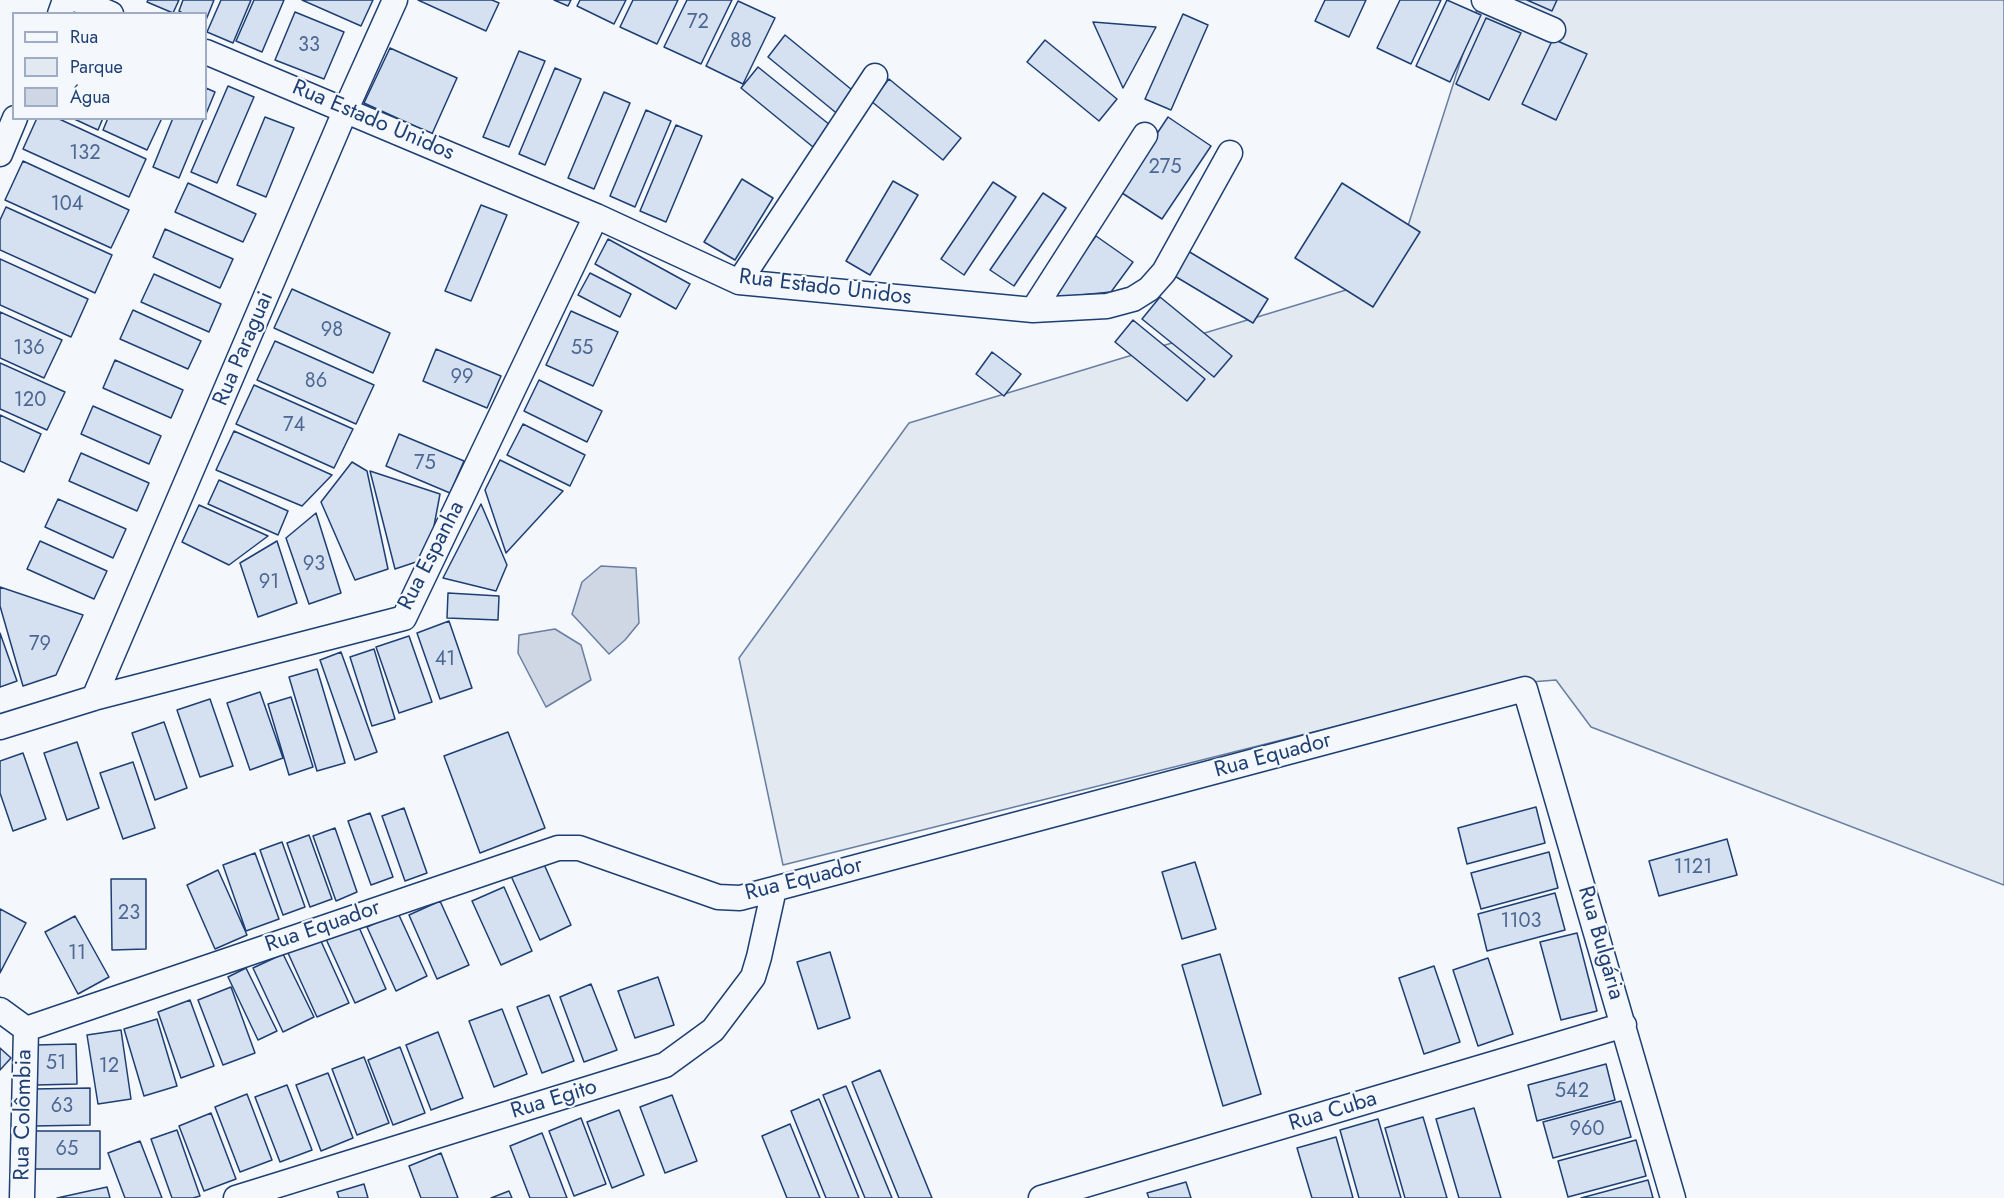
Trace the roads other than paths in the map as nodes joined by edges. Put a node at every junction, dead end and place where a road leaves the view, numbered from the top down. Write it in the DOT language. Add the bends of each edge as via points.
graph roads {
  1 [pos="78,0"];
  2 [pos="395,0"];
  3 [pos="1484,0"];
  4 [pos="106,12"];
  5 [pos="1553,30"];
  6 [pos="207,52"];
  7 [pos="875,76"];
  8 [pos="346,109"];
  9 [pos="14,120"];
  10 [pos="1145,135"];
  11 [pos="0,153"];
  12 [pos="1230,153"];
  13 [pos="596,216"];
  14 [pos="739,282"];
  15 [pos="1033,310"];
  16 [pos="1525,689"];
  17 [pos="94,698"];
  18 [pos="0,728"];
  19 [pos="774,889"];
  20 [pos="0,1010"];
  21 [pos="1624,1025"];
  22 [pos="26,1029"];
  23 [pos="22,1198"];
  24 [pos="236,1198"];
  25 [pos="1041,1198"];
  26 [pos="1673,1198"];
  1 -- 4 [label="street"];
  2 -- 8 [label="street, Rua Paraguai"];
  3 -- 5 [label="street"];
  6 -- 8 [label="street, Rua Estado Unidos"];
  7 -- 14 [label="street"];
  8 -- 13 [label="street, Rua Estado Unidos"];
  8 -- 17 [label="street, Rua Paraguai"];
  9 -- 11 [label="street"];
  10 -- 15 [label="street"];
  12 -- 15 [label="street, Rua Estado Unidos" via="1164,272 1149,289 1133,299 1107,306"];
  13 -- 14 [label="street, Rua Estado Unidos"];
  13 -- 17 [label="street, Rua Espanha" via="404,618"];
  14 -- 15 [label="street, Rua Estado Unidos"];
  16 -- 19 [label="street, Rua Equador"];
  16 -- 21 [label="street, Rua Bulgária"];
  17 -- 18 [label="street, Rua Espanha"];
  19 -- 22 [label="street, Rua Equador" via="740,898 718,897 579,848 558,848"];
  19 -- 24 [label="street, Rua Egito" via="753,977 713,1030 665,1065"];
  20 -- 22 [label="street, Rua Colômbia"];
  21 -- 25 [label="street, Rua Cuba"];
  21 -- 26 [label="street, Rua Bulgária"];
  22 -- 23 [label="street, Rua Colômbia"];
}
